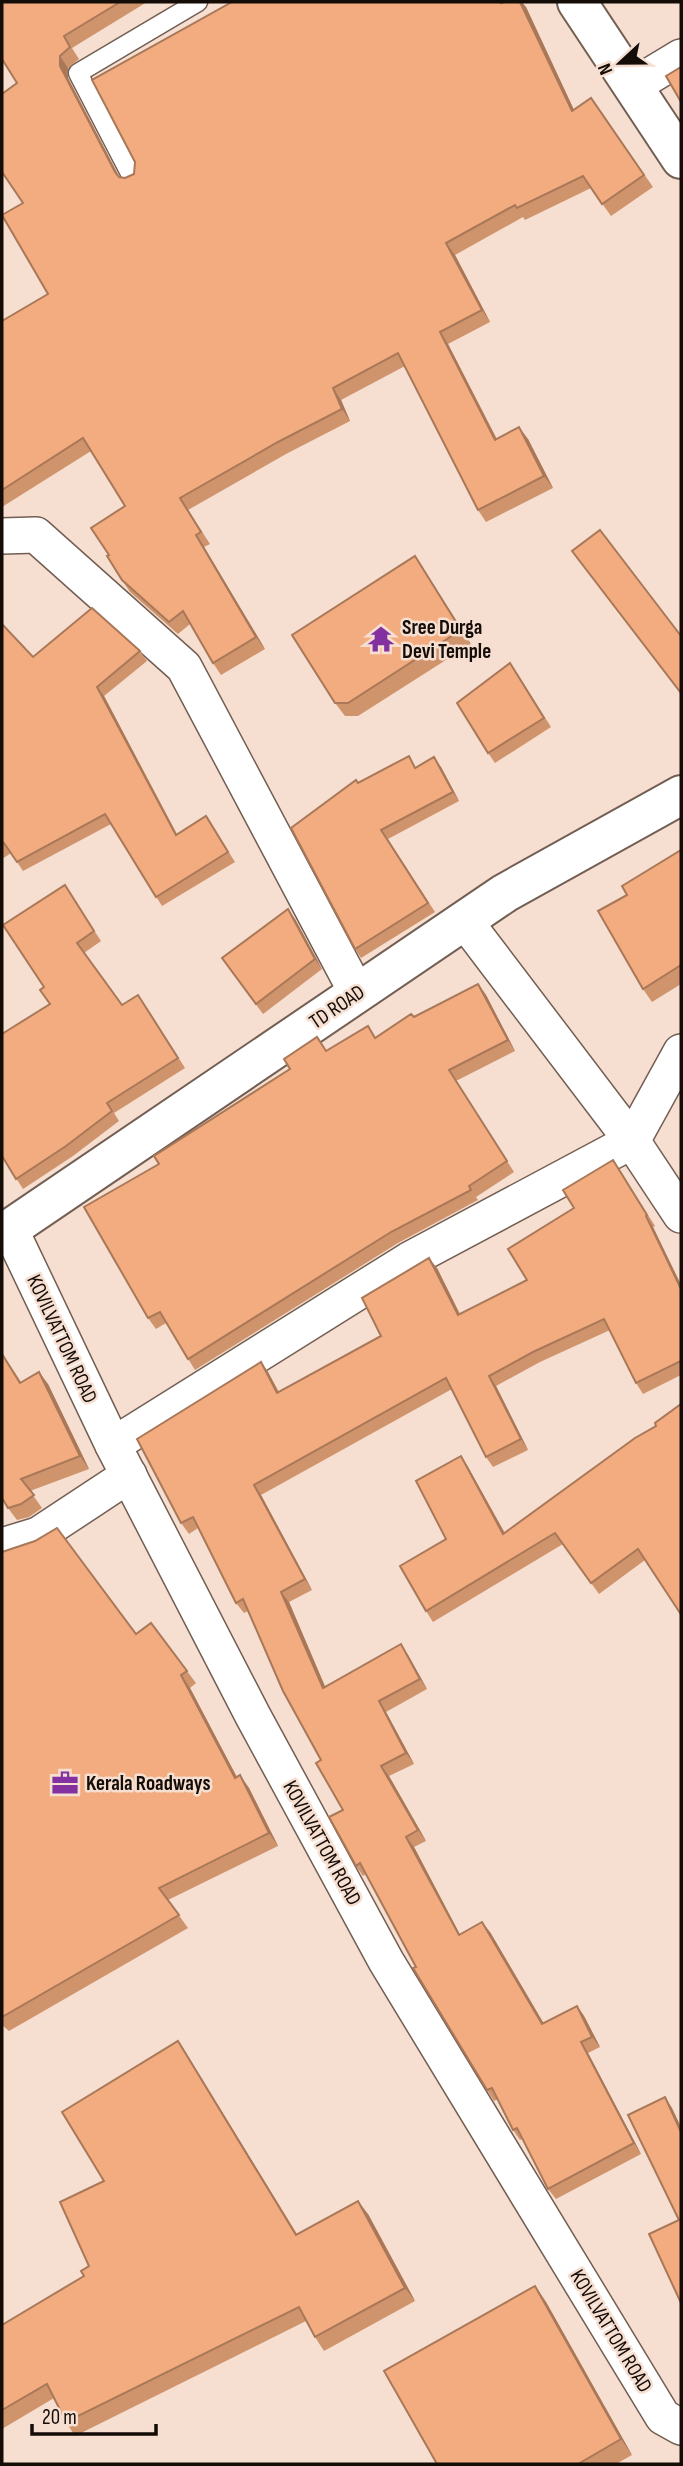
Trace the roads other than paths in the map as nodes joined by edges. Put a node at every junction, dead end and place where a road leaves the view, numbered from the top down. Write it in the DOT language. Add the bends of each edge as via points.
graph roads {
  1 [pos="198,2"];
  2 [pos="577,2"];
  3 [pos="681,57"];
  4 [pos="633,86"];
  5 [pos="681,159"];
  6 [pos="133,179"];
  7 [pos="2,536"];
  8 [pos="681,795"];
  9 [pos="464,920"];
  10 [pos="357,993"];
  11 [pos="681,1052"];
  12 [pos="632,1141"];
  13 [pos="681,1215"];
  14 [pos="6,1232"];
  15 [pos="121,1460"];
  16 [pos="2,1546"];
  17 [pos="681,2427"];
  1 -- 6 [label="lane" via="78,73"];
  2 -- 4 [label="street"];
  3 -- 4 [label="street"];
  4 -- 5 [label="street"];
  7 -- 10 [label="street" via="36,535 184,667"];
  8 -- 9 [label="street, TD ROAD"];
  9 -- 10 [label="street, TD ROAD"];
  9 -- 12 [label="street"];
  10 -- 14 [label="street, TD ROAD"];
  11 -- 12 [label="street"];
  12 -- 13 [label="street"];
  12 -- 15 [label="street" via="409,1260"];
  14 -- 15 [label="street, KOVILVATTOM ROAD"];
  15 -- 16 [label="street" via="38,1535"];
  15 -- 17 [label="street, KOVILVATTOM ROAD" via="386,1961 663,2417"];
}
